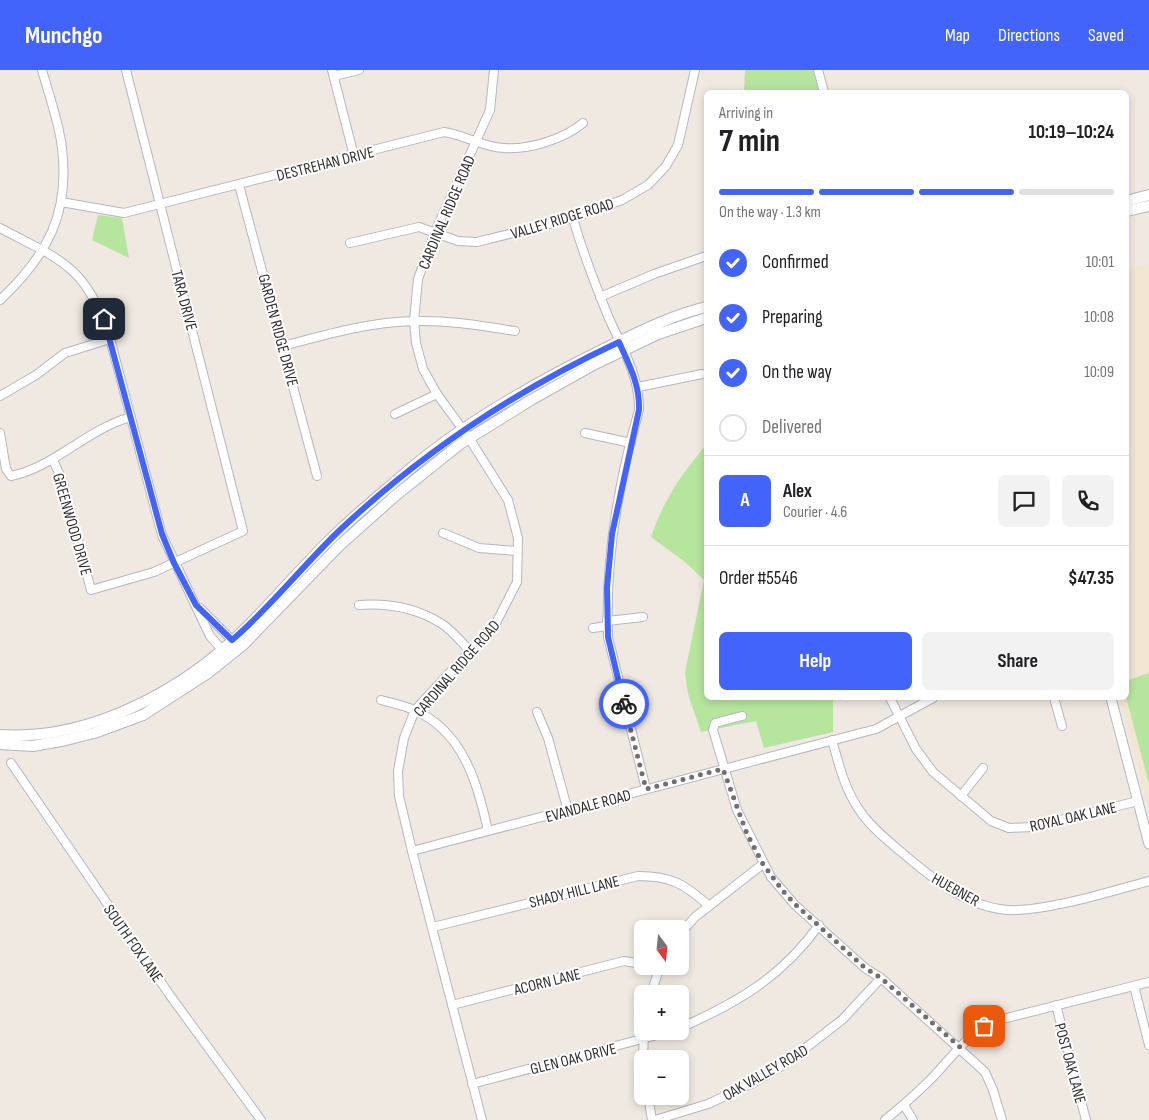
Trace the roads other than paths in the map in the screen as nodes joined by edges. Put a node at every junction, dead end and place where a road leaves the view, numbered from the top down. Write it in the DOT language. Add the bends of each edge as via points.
graph roads {
  1 [pos="42,70"];
  2 [pos="126,70"];
  3 [pos="358,70"];
  4 [pos="494,70"];
  5 [pos="695,70"];
  6 [pos="818,70"];
  7 [pos="333,73"];
  8 [pos="823,90"];
  9 [pos="583,123"];
  10 [pos="477,140"];
  11 [pos="354,156"];
  12 [pos="240,185"];
  13 [pos="1149,195"];
  14 [pos="1129,199"];
  15 [pos="61,202"];
  16 [pos="160,205"];
  17 [pos="1149,206"];
  18 [pos="1129,210"];
  19 [pos="573,218"];
  20 [pos="0,228"];
  21 [pos="435,232"];
  22 [pos="350,243"];
  23 [pos="44,250"];
  24 [pos="704,257"];
  25 [pos="600,297"];
  26 [pos="0,300"];
  27 [pos="704,308"];
  28 [pos="704,319"];
  29 [pos="414,321"];
  30 [pos="515,331"];
  31 [pos="110,339"];
  32 [pos="284,346"];
  33 [pos="621,346"];
  34 [pos="702,374"];
  35 [pos="638,387"];
  36 [pos="437,394"];
  37 [pos="0,396"];
  38 [pos="395,414"];
  39 [pos="131,416"];
  40 [pos="0,433"];
  41 [pos="585,433"];
  42 [pos="467,434"];
  43 [pos="631,443"];
  44 [pos="53,460"];
  45 [pos="317,476"];
  46 [pos="443,533"];
  47 [pos="517,551"];
  48 [pos="174,563"];
  49 [pos="196,605"];
  50 [pos="359,605"];
  51 [pos="643,618"];
  52 [pos="607,624"];
  53 [pos="593,628"];
  54 [pos="236,644"];
  55 [pos="471,652"];
  56 [pos="225,653"];
  57 [pos="380,700"];
  58 [pos="891,700"];
  59 [pos="929,700"];
  60 [pos="1055,700"];
  61 [pos="1112,700"];
  62 [pos="415,710"];
  63 [pos="537,712"];
  64 [pos="742,716"];
  65 [pos="899,717"];
  66 [pos="1062,726"];
  67 [pos="0,735"];
  68 [pos="832,740"];
  69 [pos="0,744"];
  70 [pos="11,763"];
  71 [pos="983,768"];
  72 [pos="723,769"];
  73 [pos="646,789"];
  74 [pos="960,796"];
  75 [pos="1138,801"];
  76 [pos="568,811"];
  77 [pos="488,830"];
  78 [pos="1149,844"];
  79 [pos="412,851"];
  80 [pos="763,864"];
  81 [pos="1149,881"];
  82 [pos="709,906"];
  83 [pos="689,925"];
  84 [pos="819,925"];
  85 [pos="432,927"];
  86 [pos="634,963"];
  87 [pos="881,978"];
  88 [pos="1149,982"];
  89 [pos="1134,986"];
  90 [pos="452,1005"];
  91 [pos="1056,1005"];
  92 [pos="689,1024"];
  93 [pos="643,1040"];
  94 [pos="1149,1045"];
  95 [pos="960,1047"];
  96 [pos="643,1050"];
  97 [pos="472,1084"];
  98 [pos="650,1105"];
  99 [pos="904,1105"];
  100 [pos="261,1120"];
  101 [pos="482,1120"];
  102 [pos="653,1120"];
  103 [pos="885,1120"];
  104 [pos="913,1120"];
  105 [pos="1002,1120"];
  106 [pos="1086,1120"];
  1 -- 15 [label="street" via="62,147"];
  2 -- 16 [label="street, TARA DRIVE"];
  3 -- 7 [label="street"];
  4 -- 10 [label="street, CARDINAL RIDGE ROAD" via="490,110"];
  5 -- 19 [label="street, VALLEY RIDGE ROAD" via="678,145 666,166 648,186"];
  6 -- 8 [label="street"];
  7 -- 11 [label="street"];
  9 -- 10 [label="street, DESTREHAN DRIVE" via="572,132 532,145 503,148"];
  10 -- 11 [label="street, DESTREHAN DRIVE" via="444,132"];
  10 -- 21 [label="street, CARDINAL RIDGE ROAD"];
  11 -- 12 [label="street, DESTREHAN DRIVE"];
  12 -- 16 [label="street, DESTREHAN DRIVE"];
  12 -- 32 [label="street, GARDEN RIDGE DRIVE"];
  13 -- 14 [label="main road"];
  15 -- 16 [label="street, DESTREHAN DRIVE" via="124,213"];
  15 -- 23 [label="street" via="54,230"];
  16 -- 48 [label="street, TARA DRIVE" via="243,530"];
  17 -- 18 [label="main road"];
  19 -- 21 [label="street, VALLEY RIDGE ROAD" via="477,242 458,241"];
  19 -- 25 [label="street"];
  20 -- 23 [label="street"];
  21 -- 22 [label="street, VALLEY RIDGE ROAD" via="419,228"];
  21 -- 29 [label="street, CARDINAL RIDGE ROAD" via="418,279"];
  23 -- 26 [label="street" via="24,278"];
  23 -- 31 [label="street" via="66,263 86,284 100,307"];
  24 -- 25 [label="street"];
  25 -- 33 [label="street"];
  27 -- 33 [label="main road" via="660,322"];
  28 -- 33 [label="main road"];
  29 -- 30 [label="street"];
  29 -- 32 [label="street" via="349,329"];
  29 -- 36 [label="street, CARDINAL RIDGE ROAD" via="423,369"];
  31 -- 37 [label="street" via="65,353"];
  31 -- 39 [label="street"];
  32 -- 45 [label="street, GARDEN RIDGE DRIVE"];
  33 -- 35 [label="street"];
  33 -- 42 [label="main road" via="531,387"];
  34 -- 35 [label="street"];
  35 -- 43 [label="street" via="639,410"];
  36 -- 38 [label="street"];
  36 -- 42 [label="street, CARDINAL RIDGE ROAD"];
  39 -- 44 [label="street" via="110,423"];
  39 -- 48 [label="street" via="162,534"];
  40 -- 44 [label="street" via="10,476"];
  41 -- 43 [label="street"];
  42 -- 47 [label="street, CARDINAL RIDGE ROAD" via="508,500 518,538"];
  42 -- 54 [label="main road" via="412,467 341,529"];
  43 -- 52 [label="street" via="612,534"];
  44 -- 48 [label="street, GREENWOOD DRIVE" via="62,480 91,590"];
  46 -- 47 [label="street" via="479,548"];
  47 -- 55 [label="street, CARDINAL RIDGE ROAD" via="516,582 511,596 496,623"];
  48 -- 49 [label="street"];
  49 -- 54 [label="street"];
  49 -- 56 [label="street" via="210,636"];
  50 -- 55 [label="street" via="388,605 417,612 443,624"];
  51 -- 52 [label="street"];
  52 -- 53 [label="street"];
  52 -- 73 [label="street"];
  54 -- 56 [label="main road"];
  55 -- 62 [label="street, CARDINAL RIDGE ROAD"];
  56 -- 67 [label="main road" via="119,715 50,732"];
  56 -- 69 [label="main road" via="143,716 66,740 33,746"];
  57 -- 62 [label="street"];
  58 -- 65 [label="street, ROYAL OAK LANE"];
  59 -- 65 [label="street, EVANDALE ROAD"];
  60 -- 66 [label="street"];
  61 -- 75 [label="street"];
  62 -- 77 [label="street" via="441,729 464,757 479,788"];
  62 -- 79 [label="street, CARDINAL RIDGE ROAD" via="404,738 398,771 399,796"];
  63 -- 76 [label="street" via="548,738"];
  64 -- 72 [label="street" via="715,723 713,730"];
  65 -- 68 [label="street, EVANDALE ROAD" via="876,729"];
  65 -- 74 [label="street, ROYAL OAK LANE" via="933,772"];
  68 -- 72 [label="street, EVANDALE ROAD"];
  68 -- 81 [label="street, HUEBNER" via="842,778 860,811 928,874 958,894 983,905 1008,910 1044,907"];
  70 -- 100 [label="street, SOUTH FOX LANE" via="169,994"];
  71 -- 74 [label="street"];
  72 -- 73 [label="street, EVANDALE ROAD"];
  72 -- 80 [label="street" via="736,810"];
  73 -- 76 [label="street, EVANDALE ROAD"];
  74 -- 75 [label="street, ROYAL OAK LANE" via="991,821 1010,828 1032,827"];
  75 -- 78 [label="street"];
  76 -- 77 [label="street, EVANDALE ROAD"];
  77 -- 79 [label="street, EVANDALE ROAD"];
  79 -- 85 [label="street, CARDINAL RIDGE ROAD"];
  80 -- 82 [label="street"];
  80 -- 84 [label="street" via="795,904"];
  82 -- 83 [label="street"];
  82 -- 85 [label="street, SHADY HILL LANE" via="675,880 638,876"];
  84 -- 87 [label="street" via="865,968"];
  84 -- 92 [label="street" via="778,972 735,1003"];
  85 -- 90 [label="street, CARDINAL RIDGE ROAD"];
  86 -- 90 [label="street, ACORN LANE" via="624,962"];
  87 -- 95 [label="street"];
  87 -- 102 [label="street, OAK VALLEY ROAD" via="843,1019 785,1064 708,1104"];
  88 -- 89 [label="street"];
  89 -- 91 [label="street"];
  89 -- 94 [label="street"];
  90 -- 97 [label="street, CARDINAL RIDGE ROAD"];
  91 -- 95 [label="street" via="984,1026"];
  91 -- 106 [label="street, POST OAK LANE"];
  93 -- 96 [label="street"];
  93 -- 97 [label="street, GLEN OAK DRIVE"];
  95 -- 99 [label="street"];
  95 -- 105 [label="street" via="985,1072"];
  97 -- 101 [label="street, CARDINAL RIDGE ROAD"];
  98 -- 102 [label="street"];
  99 -- 103 [label="street"];
  99 -- 104 [label="street"];
}
